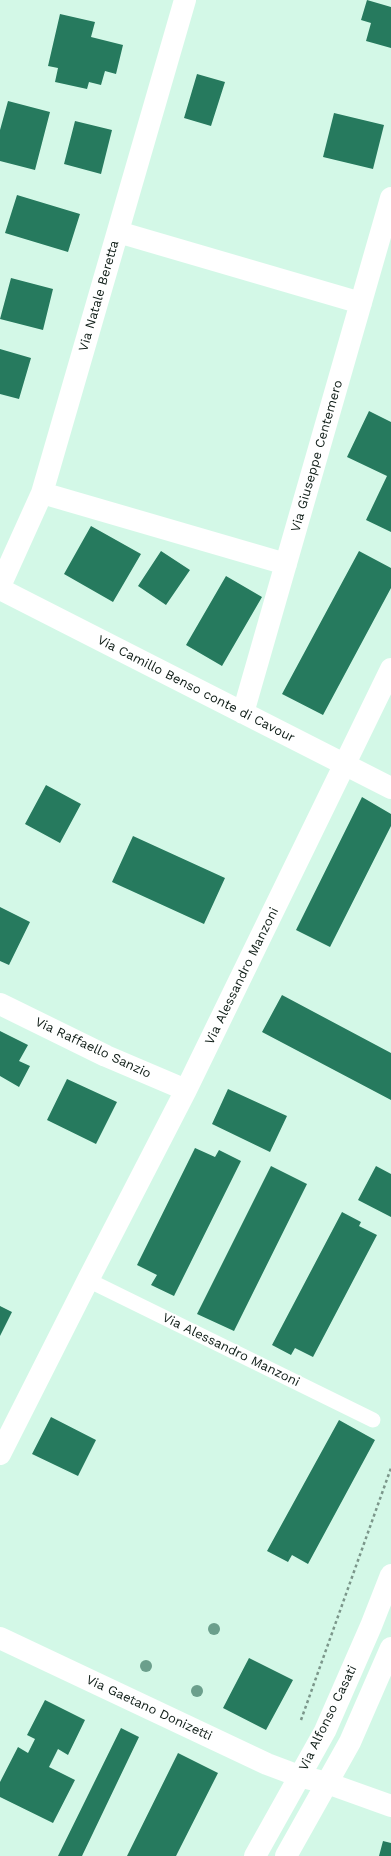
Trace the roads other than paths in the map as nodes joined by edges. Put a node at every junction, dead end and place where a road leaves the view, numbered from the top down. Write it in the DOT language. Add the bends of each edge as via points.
graph roads {
  1 [pos="185,0"];
  2 [pos="391,198"];
  3 [pos="118,232"];
  4 [pos="361,303"];
  5 [pos="42,493"];
  6 [pos="286,564"];
  7 [pos="0,586"];
  8 [pos="0,590"];
  9 [pos="391,669"];
  10 [pos="243,712"];
  11 [pos="346,765"];
  12 [pos="391,788"];
  13 [pos="0,1004"];
  14 [pos="186,1090"];
  15 [pos="88,1280"];
  16 [pos="373,1420"];
  17 [pos="0,1454"];
  18 [pos="391,1575"];
  19 [pos="0,1638"];
  20 [pos="391,1648"];
  21 [pos="299,1776"];
  22 [pos="327,1783"];
  23 [pos="391,1806"];
  24 [pos="255,1856"];
  25 [pos="286,1856"];
  1 -- 3 [label="street, Via Natale Beretta"];
  2 -- 4 [label="street, Via Giuseppe Centemero"];
  3 -- 4 [label="street"];
  3 -- 5 [label="street, Via Natale Beretta"];
  4 -- 6 [label="street, Via Giuseppe Centemero"];
  5 -- 6 [label="street"];
  5 -- 7 [label="street, Via Natale Beretta"];
  6 -- 10 [label="street, Via Giuseppe Centemero"];
  8 -- 10 [label="street, Via Camillo Benso conte di Cavour"];
  9 -- 11 [label="street, Via Alessandro Manzoni"];
  10 -- 11 [label="street, Via Camillo Benso conte di Cavour"];
  11 -- 12 [label="street, Via Camillo Benso conte di Cavour"];
  11 -- 14 [label="street, Via Alessandro Manzoni"];
  13 -- 14 [label="street, Via Raffaello Sanzio" via="106,1056"];
  14 -- 15 [label="street, Via Alessandro Manzoni"];
  15 -- 16 [label="lane, Via Alessandro Manzoni"];
  15 -- 17 [label="street, Via Alessandro Manzoni"];
  18 -- 21 [label="street, Via Alfonso Casati" via="349,1679 325,1731"];
  19 -- 21 [label="street, Via Gaetano Donizetti" via="267,1764"];
  20 -- 22 [label="street, Via Alfonso Casati" via="350,1742"];
  21 -- 22 [label="street, Via Gaetano Donizetti"];
  21 -- 24 [label="street, Via Alfonso Casati"];
  22 -- 23 [label="street, Via Gaetano Donizetti"];
  22 -- 25 [label="street, Via Alfonso Casati"];
}
